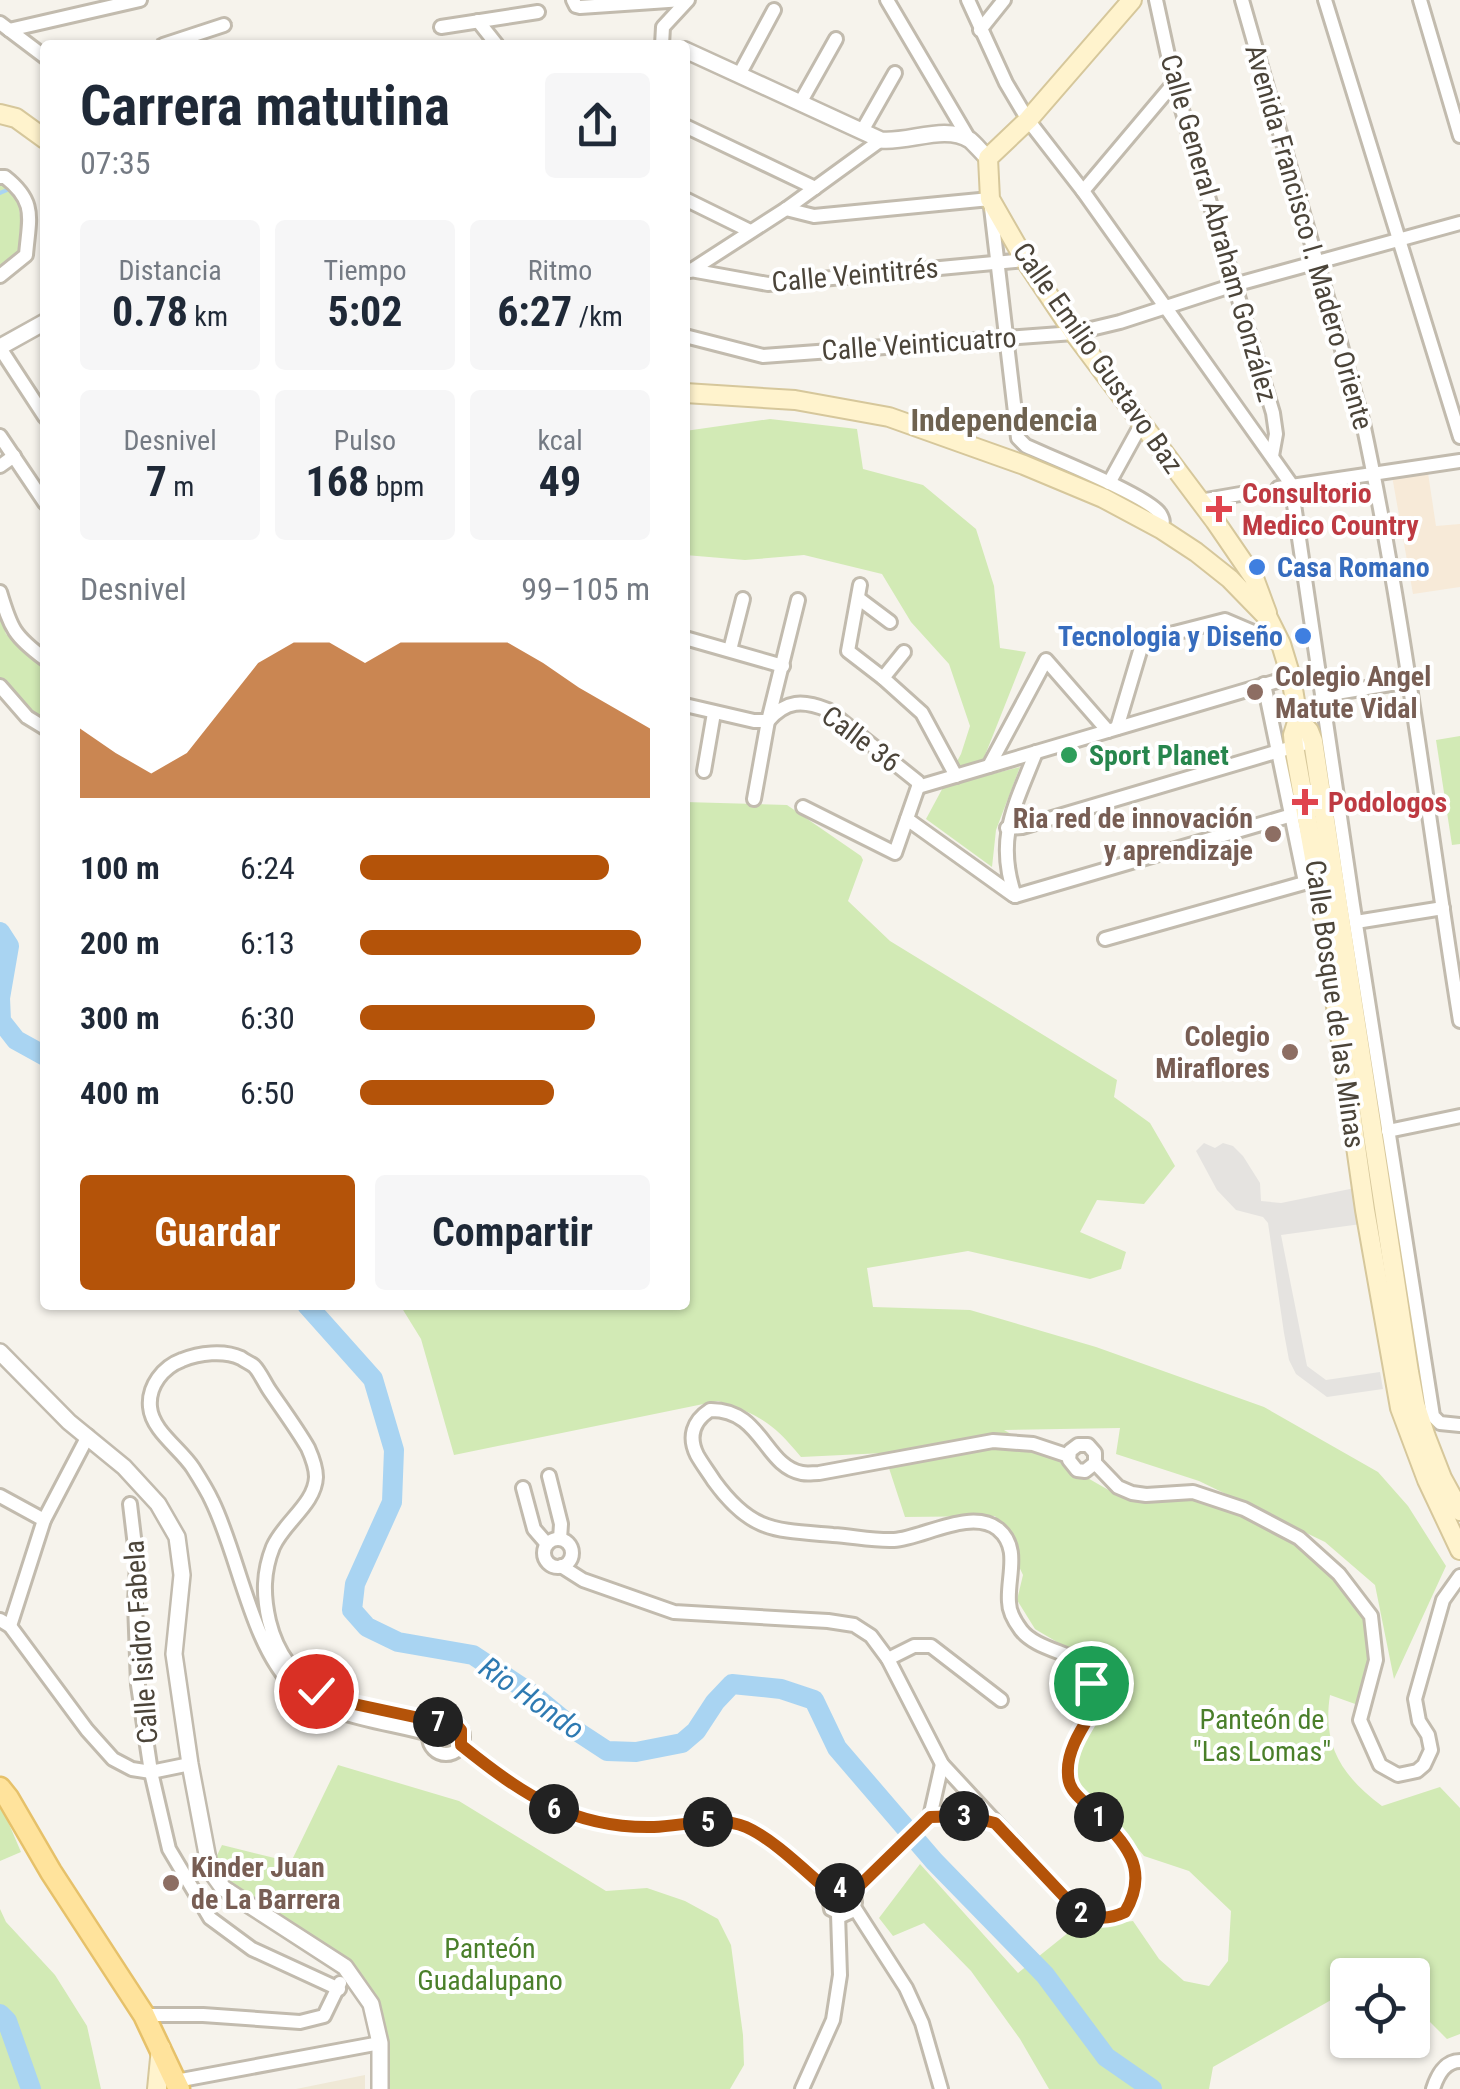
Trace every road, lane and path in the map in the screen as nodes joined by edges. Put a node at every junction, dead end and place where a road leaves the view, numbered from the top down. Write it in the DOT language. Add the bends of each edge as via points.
graph roads {
  1 [pos="140,0"];
  2 [pos="573,0"];
  3 [pos="685,0"];
  4 [pos="887,0"];
  5 [pos="968,0"];
  6 [pos="1004,0"];
  7 [pos="1132,0"];
  8 [pos="1156,0"];
  9 [pos="1242,0"];
  10 [pos="1326,0"];
  11 [pos="1420,0"];
  12 [pos="774,10"];
  13 [pos="538,12"];
  14 [pos="478,21"];
  15 [pos="224,25"];
  16 [pos="4,26"];
  17 [pos="441,26"];
  18 [pos="980,30"];
  19 [pos="836,39"];
  20 [pos="178,40"];
  21 [pos="493,40"];
  22 [pos="662,40"];
  23 [pos="690,52"];
  24 [pos="40,53"];
  25 [pos="895,73"];
  26 [pos="739,74"];
  27 [pos="1174,83"];
  28 [pos="800,103"];
  29 [pos="0,114"];
  30 [pos="1028,120"];
  31 [pos="690,128"];
  32 [pos="862,131"];
  33 [pos="40,135"];
  34 [pos="1460,136"];
  35 [pos="968,139"];
  36 [pos="881,140"];
  37 [pos="988,158"];
  38 [pos="0,177"];
  39 [pos="815,188"];
  40 [pos="1082,191"];
  41 [pos="990,199"];
  42 [pos="690,201"];
  43 [pos="786,209"];
  44 [pos="1460,223"];
  45 [pos="750,231"];
  46 [pos="1399,241"];
  47 [pos="1026,260"];
  48 [pos="998,262"];
  49 [pos="1318,264"];
  50 [pos="690,268"];
  51 [pos="690,272"];
  52 [pos="0,276"];
  53 [pos="1234,286"];
  54 [pos="1165,308"];
  55 [pos="40,325"];
  56 [pos="1074,333"];
  57 [pos="1006,336"];
  58 [pos="690,337"];
  59 [pos="0,348"];
  60 [pos="690,392"];
  61 [pos="40,408"];
  62 [pos="1142,423"];
  63 [pos="0,436"];
  64 [pos="1460,437"];
  65 [pos="14,456"];
  66 [pos="1272,456"];
  67 [pos="1460,461"];
  68 [pos="0,466"];
  69 [pos="1374,475"];
  70 [pos="1109,483"];
  71 [pos="1284,486"];
  72 [pos="1246,494"];
  73 [pos="40,495"];
  74 [pos="1200,501"];
  75 [pos="1161,529"];
  76 [pos="0,592"];
  77 [pos="743,599"];
  78 [pos="798,600"];
  79 [pos="1268,618"];
  80 [pos="890,622"];
  81 [pos="690,639"];
  82 [pos="1282,644"];
  83 [pos="730,650"];
  84 [pos="904,652"];
  85 [pos="40,655"];
  86 [pos="783,666"];
  87 [pos="882,678"];
  88 [pos="1291,678"];
  89 [pos="1408,681"];
  90 [pos="1264,684"];
  91 [pos="0,686"];
  92 [pos="1324,695"];
  93 [pos="690,707"];
  94 [pos="714,713"];
  95 [pos="1298,719"];
  96 [pos="768,721"];
  97 [pos="40,725"];
  98 [pos="1113,730"];
  99 [pos="1313,741"];
  100 [pos="1286,748"];
  101 [pos="1036,752"];
  102 [pos="989,766"];
  103 [pos="704,772"];
  104 [pos="956,776"];
  105 [pos="918,787"];
  106 [pos="754,800"];
  107 [pos="803,807"];
  108 [pos="1307,812"];
  109 [pos="907,819"];
  110 [pos="1007,828"];
  111 [pos="1319,879"];
  112 [pos="1015,896"];
  113 [pos="1443,908"];
  114 [pos="1356,922"];
  115 [pos="1106,940"];
  116 [pos="1459,1013"];
  117 [pos="1460,1116"];
  118 [pos="1388,1130"];
  119 [pos="2,1356"];
  120 [pos="1460,1424"];
  121 [pos="88,1436"];
  122 [pos="548,1476"];
  123 [pos="522,1488"];
  124 [pos="0,1496"];
  125 [pos="130,1504"];
  126 [pos="1460,1511"];
  127 [pos="44,1520"];
  128 [pos="554,1542"];
  129 [pos="1460,1550"];
  130 [pos="561,1566"];
  131 [pos="1460,1576"];
  132 [pos="5,1623"];
  133 [pos="888,1659"];
  134 [pos="1099,1676"];
  135 [pos="1001,1700"];
  136 [pos="1098,1702"];
  137 [pos="438,1722"];
  138 [pos="429,1734"];
  139 [pos="461,1745"];
  140 [pos="190,1764"];
  141 [pos="942,1764"];
  142 [pos="151,1772"];
  143 [pos="0,1788"];
  144 [pos="927,1820"];
  145 [pos="995,1823"];
  146 [pos="831,1893"];
  147 [pos="855,1896"];
  148 [pos="838,1914"];
  149 [pos="345,1967"];
  150 [pos="339,1988"];
  151 [pos="144,2015"];
  152 [pos="380,2043"];
  153 [pos="1460,2060"];
  154 [pos="170,2086"];
  155 [pos="380,2089"];
  156 [pos="802,2089"];
  157 [pos="941,2089"];
  158 [pos="1433,2089"];
  1 -- 16 [label="street"];
  2 -- 3 [label="street" via="580,8"];
  3 -- 22 [label="street" via="663,27"];
  4 -- 35 [label="street"];
  5 -- 18 [label="street"];
  6 -- 18 [label="street"];
  7 -- 30 [label="main road"];
  8 -- 27 [label="street, Calle General Abraham González"];
  9 -- 49 [label="street, Avenida Francisco I. Madero Oriente"];
  10 -- 46 [label="street"];
  11 -- 34 [label="street"];
  12 -- 26 [label="street"];
  13 -- 14 [label="street"];
  14 -- 17 [label="street"];
  14 -- 21 [label="street"];
  15 -- 20 [label="street"];
  16 -- 24 [label="street"];
  18 -- 30 [label="street"];
  19 -- 28 [label="street"];
  23 -- 26 [label="street"];
  25 -- 32 [label="street"];
  26 -- 28 [label="street"];
  27 -- 40 [label="street"];
  27 -- 53 [label="street, Calle General Abraham González"];
  28 -- 32 [label="street"];
  29 -- 33 [label="main road"];
  30 -- 37 [label="main road"];
  30 -- 40 [label="street"];
  31 -- 39 [label="street"];
  32 -- 36 [label="street"];
  35 -- 36 [label="street" via="936,134"];
  35 -- 37 [label="street"];
  36 -- 39 [label="street"];
  37 -- 41 [label="main road"];
  38 -- 52 [label="street" via="20,189 30,210 26,254"];
  39 -- 43 [label="street"];
  40 -- 54 [label="street"];
  41 -- 43 [label="street" via="814,216"];
  41 -- 47 [label="main road, Calle Emilio Gustavo Baz"];
  41 -- 48 [label="street"];
  42 -- 45 [label="street"];
  43 -- 45 [label="street"];
  44 -- 46 [label="street, Calle Veinticuatro"];
  45 -- 50 [label="street"];
  46 -- 49 [label="street, Calle Veinticuatro"];
  46 -- 64 [label="street"];
  47 -- 48 [label="street, Calle Veintitrés"];
  47 -- 56 [label="main road, Calle Emilio Gustavo Baz"];
  48 -- 51 [label="street, Calle Veintitrés" via="768,284"];
  48 -- 57 [label="street"];
  49 -- 53 [label="street, Calle Veinticuatro"];
  49 -- 69 [label="street, Avenida Francisco I. Madero Oriente"];
  53 -- 54 [label="street, Calle Veinticuatro"];
  53 -- 66 [label="street, Calle General Abraham González" via="1274,413"];
  54 -- 56 [label="street, Calle Veinticuatro"];
  54 -- 66 [label="street"];
  55 -- 59 [label="street"];
  56 -- 57 [label="street, Calle Veinticuatro"];
  56 -- 62 [label="main road, Calle Emilio Gustavo Baz"];
  57 -- 58 [label="street, Calle Veinticuatro" via="764,356"];
  57 -- 70 [label="street" via="1021,443"];
  59 -- 61 [label="street"];
  60 -- 75 [label="main road" via="795,400 889,417 1088,492"];
  62 -- 70 [label="street"];
  62 -- 74 [label="main road, Calle Emilio Gustavo Baz"];
  63 -- 65 [label="street"];
  65 -- 68 [label="street"];
  65 -- 73 [label="street"];
  66 -- 71 [label="street"];
  67 -- 69 [label="street"];
  69 -- 71 [label="street"];
  69 -- 89 [label="street, Avenida Francisco I. Madero Oriente"];
  70 -- 75 [label="street" via="1158,511"];
  71 -- 92 [label="street"];
  72 -- 74 [label="street"];
  74 -- 79 [label="main road, Calle Emilio Gustavo Baz" via="1254,578"];
  75 -- 79 [label="main road" via="1230,579"];
  76 -- 85 [label="street" via="11,628"];
  77 -- 83 [label="street"];
  78 -- 86 [label="street"];
  79 -- 82 [label="main road"];
  80 -- 87 [label="street" via="859,592 847,649"];
  81 -- 83 [label="street"];
  82 -- 88 [label="main road"];
  82 -- 98 [label="street" via="1226,620 1143,641"];
  83 -- 86 [label="street"];
  84 -- 87 [label="street"];
  86 -- 96 [label="street"];
  87 -- 104 [label="street" via="922,713"];
  88 -- 90 [label="street"];
  88 -- 95 [label="main road"];
  89 -- 92 [label="street"];
  89 -- 113 [label="street, Avenida Francisco I. Madero Oriente"];
  90 -- 98 [label="street"];
  90 -- 100 [label="street"];
  91 -- 97 [label="street"];
  92 -- 114 [label="street"];
  93 -- 94 [label="street, Calle 36"];
  94 -- 96 [label="street, Calle 36"];
  94 -- 103 [label="street"];
  95 -- 99 [label="main road, Calle Bosque de las Minas"];
  95 -- 100 [label="main road, Calle Bosque de las Minas"];
  96 -- 105 [label="street, Calle 36" via="800,702 828,710"];
  96 -- 106 [label="street"];
  98 -- 101 [label="street"];
  98 -- 102 [label="street" via="1046,660"];
  99 -- 100 [label="street"];
  99 -- 108 [label="main road, Calle Bosque de las Minas"];
  100 -- 108 [label="main road, Calle Bosque de las Minas"];
  100 -- 110 [label="street"];
  101 -- 102 [label="street"];
  101 -- 110 [label="street"];
  102 -- 104 [label="street"];
  104 -- 105 [label="street"];
  105 -- 109 [label="street"];
  107 -- 109 [label="street" via="895,853"];
  108 -- 111 [label="main road, Calle Bosque de las Minas"];
  108 -- 111 [label="street"];
  108 -- 112 [label="street"];
  109 -- 112 [label="street"];
  110 -- 112 [label="street" via="1007,874"];
  111 -- 115 [label="street"];
  111 -- 126 [label="main road, Calle Bosque de las Minas" via="1415,1404"];
  111 -- 129 [label="main road, Calle Bosque de las Minas" via="1400,1408"];
  113 -- 114 [label="street"];
  113 -- 116 [label="street, Avenida Francisco I. Madero Oriente"];
  114 -- 118 [label="street"];
  117 -- 118 [label="street"];
  118 -- 120 [label="street" via="1433,1416"];
  119 -- 121 [label="street"];
  121 -- 127 [label="street"];
  121 -- 140 [label="street" via="158,1504 177,1538 182,1574 174,1654"];
  122 -- 128 [label="street" via="561,1524"];
  123 -- 128 [label="street" via="534,1529"];
  124 -- 127 [label="street"];
  125 -- 142 [label="street, Calle Isidro Fabela" via="138,1685"];
  127 -- 132 [label="street"];
  128 -- 130 [label="street" via="545,1558"];
  128 -- 130 [label="street" via="568,1543 572,1552"];
  130 -- 133 [label="street" via="674,1612 854,1626"];
  131 -- 134 [label="street" via="1443,1600 1415,1700 1431,1750 1417,1771 1398,1775 1380,1766 1360,1720 1376,1660 1371,1616 1300,1538 1244,1509 1193,1492 1146,1495 1118,1488 1088,1445 1078,1444 1069,1456 993,1441 800,1473 734,1413 710,1410 695,1422 692,1443 723,1493 747,1518 768,1527 895,1540 953,1524 996,1528 1012,1554 1008,1602 1023,1633"];
  132 -- 142 [label="street" via="113,1760"];
  133 -- 135 [label="street" via="931,1646"];
  133 -- 141 [label="street"];
  134 -- 136 [label="street" via="1090,1690"];
  134 -- 136 [label="street" via="1117,1686 1110,1702"];
  136 -- 145 [label="street" via="1067,1772 1072,1791 1133,1859 1137,1888 1125,1912 1084,1915"];
  137 -- 138 [label="street"];
  137 -- 138 [label="street" via="316,1691 283,1655 264,1596 267,1564 286,1524 309,1500 316,1481 309,1450 254,1366 215,1354 172,1364 160,1375 150,1407 208,1492 276,1666 315,1701"];
  137 -- 139 [label="street" via="458,1725"];
  138 -- 139 [label="street" via="430,1745 443,1754"];
  139 -- 146 [label="street" via="528,1795 578,1818 622,1828 743,1825"];
  140 -- 142 [label="street"];
  140 -- 149 [label="street" via="210,1870 223,1888"];
  141 -- 144 [label="street"];
  141 -- 145 [label="street"];
  142 -- 150 [label="street, Calle Isidro Fabela" via="169,1849 210,1918 252,1948"];
  143 -- 151 [label="main road"];
  144 -- 145 [label="street" via="966,1816"];
  144 -- 147 [label="street"];
  146 -- 147 [label="street" via="844,1888"];
  146 -- 148 [label="street" via="829,1905"];
  147 -- 148 [label="street" via="847,1914"];
  147 -- 157 [label="street" via="922,2023"];
  148 -- 156 [label="street" via="834,2020"];
  149 -- 150 [label="street"];
  149 -- 152 [label="street" via="371,2004"];
  150 -- 151 [label="street" via="324,2016 300,2022"];
  151 -- 154 [label="main road"];
  152 -- 154 [label="street"];
  152 -- 155 [label="street"];
  153 -- 158 [label="street" via="1446,2065"];
}
